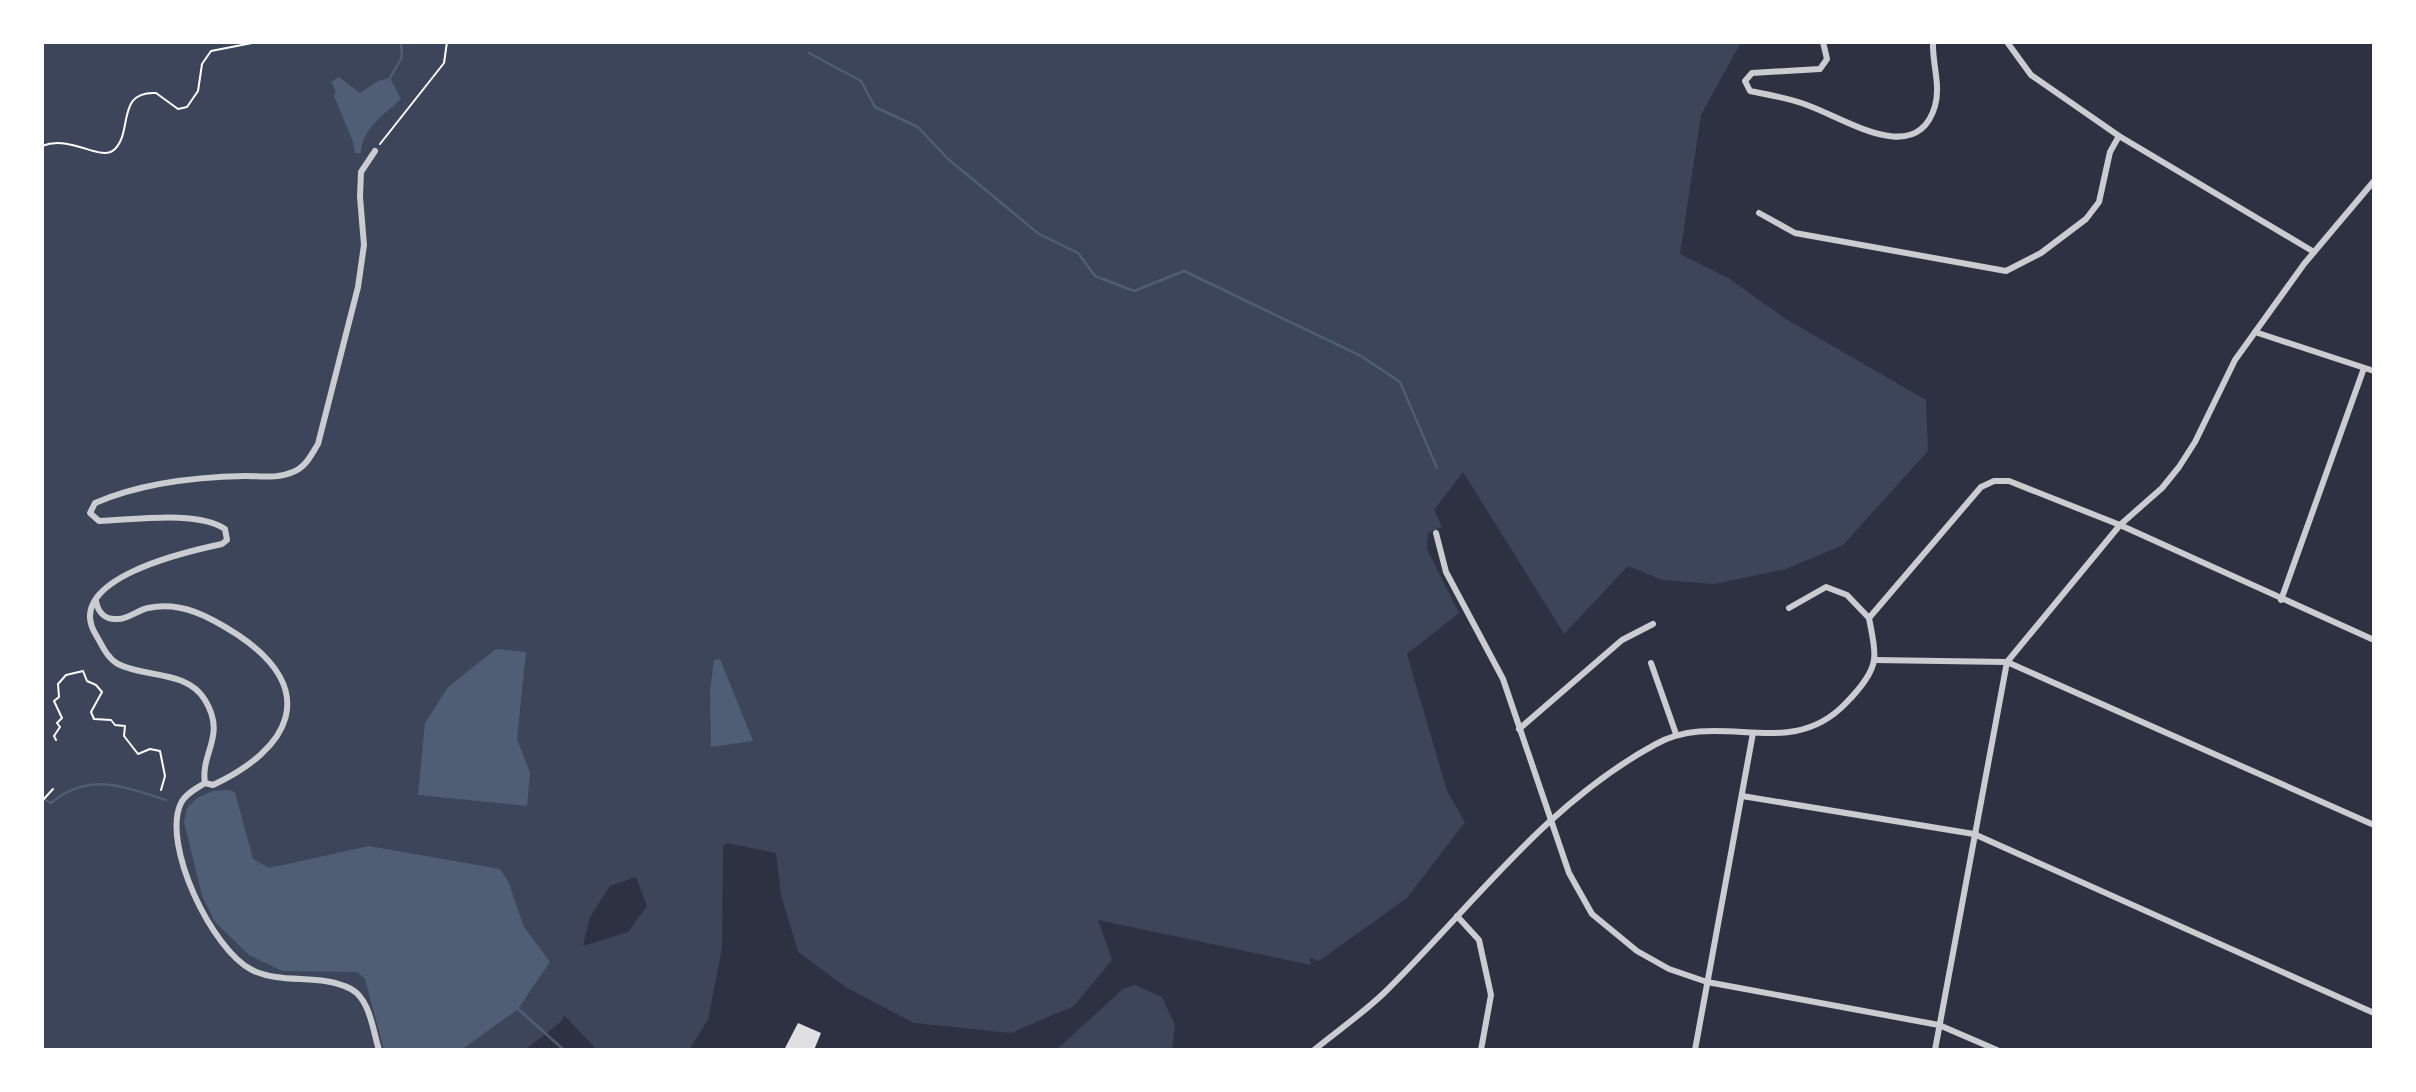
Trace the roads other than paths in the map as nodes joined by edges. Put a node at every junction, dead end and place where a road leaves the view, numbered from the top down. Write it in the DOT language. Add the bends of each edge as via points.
graph roads {
  1 [pos="1823,42"];
  2 [pos="1933,42"];
  3 [pos="2007,42"];
  4 [pos="2119,136"];
  5 [pos="375,151"];
  6 [pos="2374,181"];
  7 [pos="1759,214"];
  8 [pos="2314,251"];
  9 [pos="2255,332"];
  10 [pos="2364,368"];
  11 [pos="2374,371"];
  12 [pos="2120,525"];
  13 [pos="1436,533"];
  14 [pos="96,599"];
  15 [pos="2281,600"];
  16 [pos="1789,608"];
  17 [pos="1869,618"];
  18 [pos="1653,624"];
  19 [pos="2374,640"];
  20 [pos="1874,660"];
  21 [pos="2007,662"];
  22 [pos="1651,663"];
  23 [pos="1520,729"];
  24 [pos="1753,733"];
  25 [pos="1676,734"];
  26 [pos="205,783"];
  27 [pos="1742,796"];
  28 [pos="1550,818"];
  29 [pos="2374,825"];
  30 [pos="1974,834"];
  31 [pos="1457,916"];
  32 [pos="1707,982"];
  33 [pos="2374,1013"];
  34 [pos="1939,1025"];
  35 [pos="379,1050"];
  36 [pos="1314,1050"];
  37 [pos="1481,1050"];
  38 [pos="1695,1050"];
  39 [pos="1935,1050"];
  40 [pos="1997,1050"];
  1 -- 2 [label="street" via="1827,59 1821,69 1752,73 1745,82 1750,91 1804,103 1884,137 1912,137 1926,128 1938,90"];
  3 -- 4 [label="street" via="2031,75"];
  4 -- 7 [label="street" via="2110,152 2099,202 2086,219 2041,253 2006,271 1795,233"];
  4 -- 8 [label="street"];
  5 -- 14 [label="street" via="361,172 364,246 358,287 318,444 305,465 283,475 148,485 95,503 90,513 99,521 197,519 215,522 227,534 222,544 140,567"];
  6 -- 8 [label="street"];
  8 -- 9 [label="street"];
  9 -- 10 [label="street"];
  9 -- 12 [label="street" via="2235,360 2179,467"];
  10 -- 11 [label="street"];
  10 -- 15 [label="street"];
  12 -- 15 [label="street"];
  12 -- 17 [label="street" via="2010,481 1994,481 1982,487"];
  12 -- 21 [label="street"];
  13 -- 23 [label="street" via="1446,572 1503,679"];
  14 -- 26 [label="street" via="92,628 110,658 120,665 178,680 204,698 213,716 214,742"];
  14 -- 26 [label="street" via="104,617 119,619 146,608 196,610 239,636 272,665 284,687 288,718 279,736 245,770 214,785"];
  15 -- 19 [label="street"];
  16 -- 17 [label="street" via="1826,587 1847,595"];
  17 -- 20 [label="street"];
  18 -- 23 [label="street" via="1622,640"];
  20 -- 21 [label="street"];
  20 -- 24 [label="street" via="1857,692 1833,717 1801,732"];
  21 -- 29 [label="street"];
  21 -- 30 [label="street"];
  22 -- 25 [label="street"];
  23 -- 28 [label="street"];
  24 -- 25 [label="street"];
  24 -- 27 [label="street"];
  25 -- 28 [label="street" via="1635,755"];
  26 -- 35 [label="street" via="182,799 175,827 198,908 219,941 250,969 275,978 316,980 352,989 364,1001"];
  27 -- 30 [label="street"];
  27 -- 32 [label="street"];
  28 -- 31 [label="street"];
  28 -- 32 [label="street" via="1569,873 1592,914 1637,951 1669,969"];
  30 -- 33 [label="street"];
  30 -- 34 [label="street"];
  31 -- 36 [label="street" via="1382,995"];
  31 -- 37 [label="street" via="1479,940 1490,995"];
  32 -- 34 [label="street"];
  32 -- 38 [label="street"];
  34 -- 39 [label="street"];
  34 -- 40 [label="street"];
}
